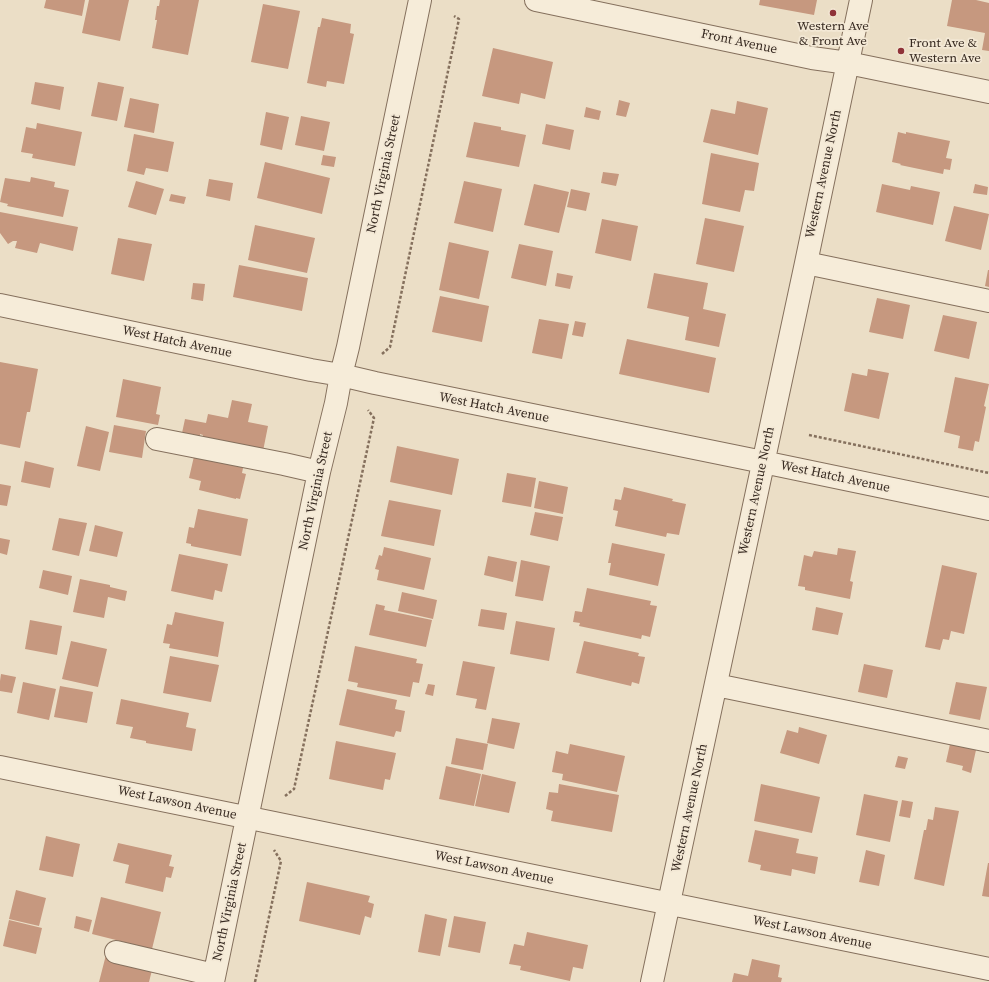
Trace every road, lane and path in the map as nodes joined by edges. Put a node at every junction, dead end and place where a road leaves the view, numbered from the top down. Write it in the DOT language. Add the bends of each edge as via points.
graph roads {
  1 [pos="420,0"];
  2 [pos="536,0"];
  3 [pos="861,0"];
  4 [pos="454,16"];
  5 [pos="848,63"];
  6 [pos="989,92"];
  7 [pos="806,263"];
  8 [pos="989,301"];
  9 [pos="0,305"];
  10 [pos="382,354"];
  11 [pos="341,375"];
  12 [pos="368,410"];
  13 [pos="809,435"];
  14 [pos="157,439"];
  15 [pos="763,462"];
  16 [pos="319,472"];
  17 [pos="989,473"];
  18 [pos="989,509"];
  19 [pos="716,685"];
  20 [pos="989,740"];
  21 [pos="0,767"];
  22 [pos="285,796"];
  23 [pos="248,818"];
  24 [pos="273,850"];
  25 [pos="669,904"];
  26 [pos="116,952"];
  27 [pos="989,969"];
  28 [pos="214,978"];
  29 [pos="255,982"];
  30 [pos="652,982"];
  1 -- 11 [label="street, North Virginia Street"];
  2 -- 5 [label="street, Front Avenue" via="812,58"];
  3 -- 5 [label="street, Western Avenue North"];
  4 -- 10 [label="path" via="459,19 390,347"];
  5 -- 6 [label="street, Front Avenue"];
  5 -- 7 [label="street, Western Avenue North"];
  7 -- 8 [label="street"];
  7 -- 15 [label="street, Western Avenue North"];
  9 -- 11 [label="street, West Hatch Avenue"];
  11 -- 15 [label="street, West Hatch Avenue"];
  11 -- 16 [label="street, North Virginia Street"];
  12 -- 22 [label="path" via="374,418 294,789"];
  13 -- 17 [label="path"];
  14 -- 16 [label="street"];
  15 -- 18 [label="street, West Hatch Avenue"];
  15 -- 19 [label="street, Western Avenue North"];
  16 -- 23 [label="street, North Virginia Street"];
  19 -- 20 [label="street"];
  19 -- 25 [label="street, Western Avenue North"];
  21 -- 23 [label="street, West Lawson Avenue"];
  23 -- 25 [label="street, West Lawson Avenue"];
  23 -- 28 [label="street, North Virginia Street"];
  24 -- 29 [label="path" via="281,861"];
  25 -- 27 [label="street, West Lawson Avenue"];
  25 -- 30 [label="street, Western Avenue North"];
  26 -- 28 [label="street"];
}
